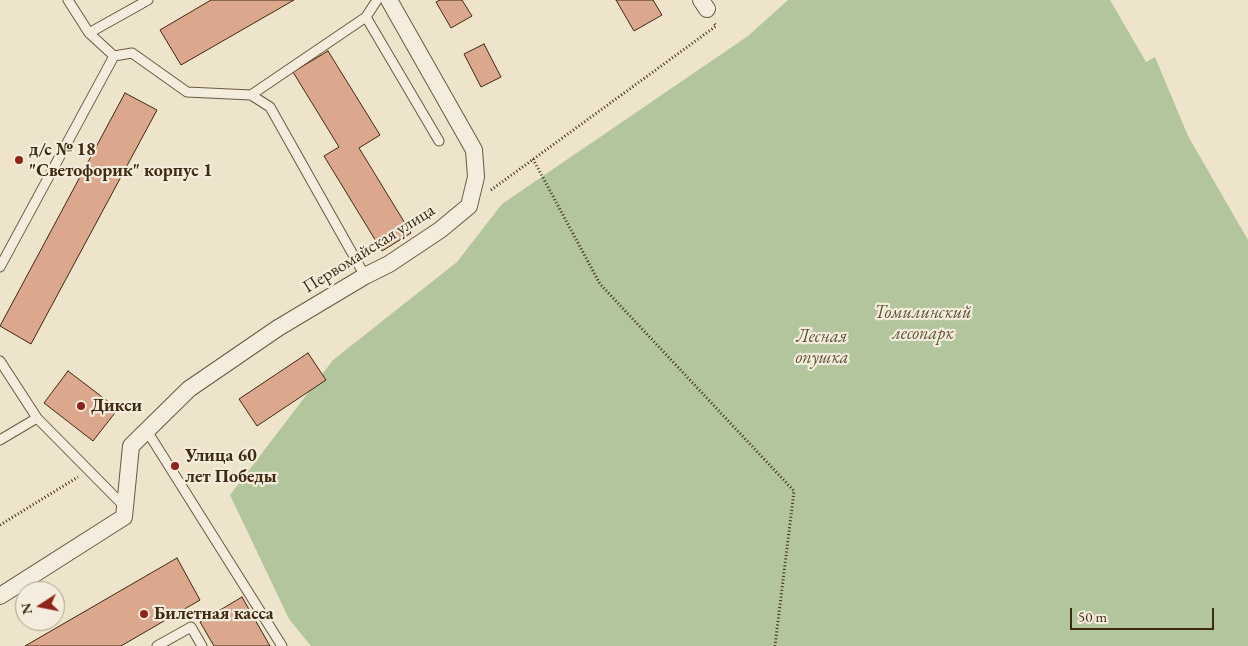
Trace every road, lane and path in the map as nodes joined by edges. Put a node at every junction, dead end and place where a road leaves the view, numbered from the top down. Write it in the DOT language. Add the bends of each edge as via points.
graph roads {
  1 [pos="68,0"];
  2 [pos="148,0"];
  3 [pos="377,0"];
  4 [pos="389,0"];
  5 [pos="366,17"];
  6 [pos="716,26"];
  7 [pos="89,33"];
  8 [pos="114,56"];
  9 [pos="251,95"];
  10 [pos="439,140"];
  11 [pos="532,159"];
  12 [pos="469,206"];
  13 [pos="0,267"];
  14 [pos="365,276"];
  15 [pos="0,361"];
  16 [pos="37,418"];
  17 [pos="147,432"];
  18 [pos="0,440"];
  19 [pos="89,470"];
  20 [pos="126,508"];
  21 [pos="0,525"];
  22 [pos="0,596"];
  23 [pos="157,646"];
  24 [pos="202,646"];
  25 [pos="282,646"];
  26 [pos="775,646"];
  1 -- 7 [label="lane"];
  2 -- 7 [label="lane"];
  3 -- 5 [label="lane"];
  4 -- 12 [label="street" via="474,150 476,178"];
  5 -- 9 [label="lane"];
  5 -- 10 [label="lane"];
  6 -- 11 [label="path"];
  7 -- 8 [label="lane"];
  8 -- 9 [label="lane" via="132,53 187,92"];
  8 -- 13 [label="lane"];
  9 -- 14 [label="lane" via="270,107"];
  11 -- 12 [label="path"];
  11 -- 26 [label="path" via="600,284 794,491"];
  12 -- 14 [label="street, Первомайская улица" via="433,235"];
  14 -- 17 [label="street, Первомайская улица" via="278,328 189,389"];
  15 -- 16 [label="lane"];
  16 -- 18 [label="lane"];
  16 -- 19 [label="lane"];
  17 -- 20 [label="street, Первомайская улица" via="131,446"];
  17 -- 25 [label="lane"];
  19 -- 20 [label="lane"];
  19 -- 21 [label="path"];
  20 -- 22 [label="street" via="124,517"];
  23 -- 24 [label="lane" via="191,627"];
}
